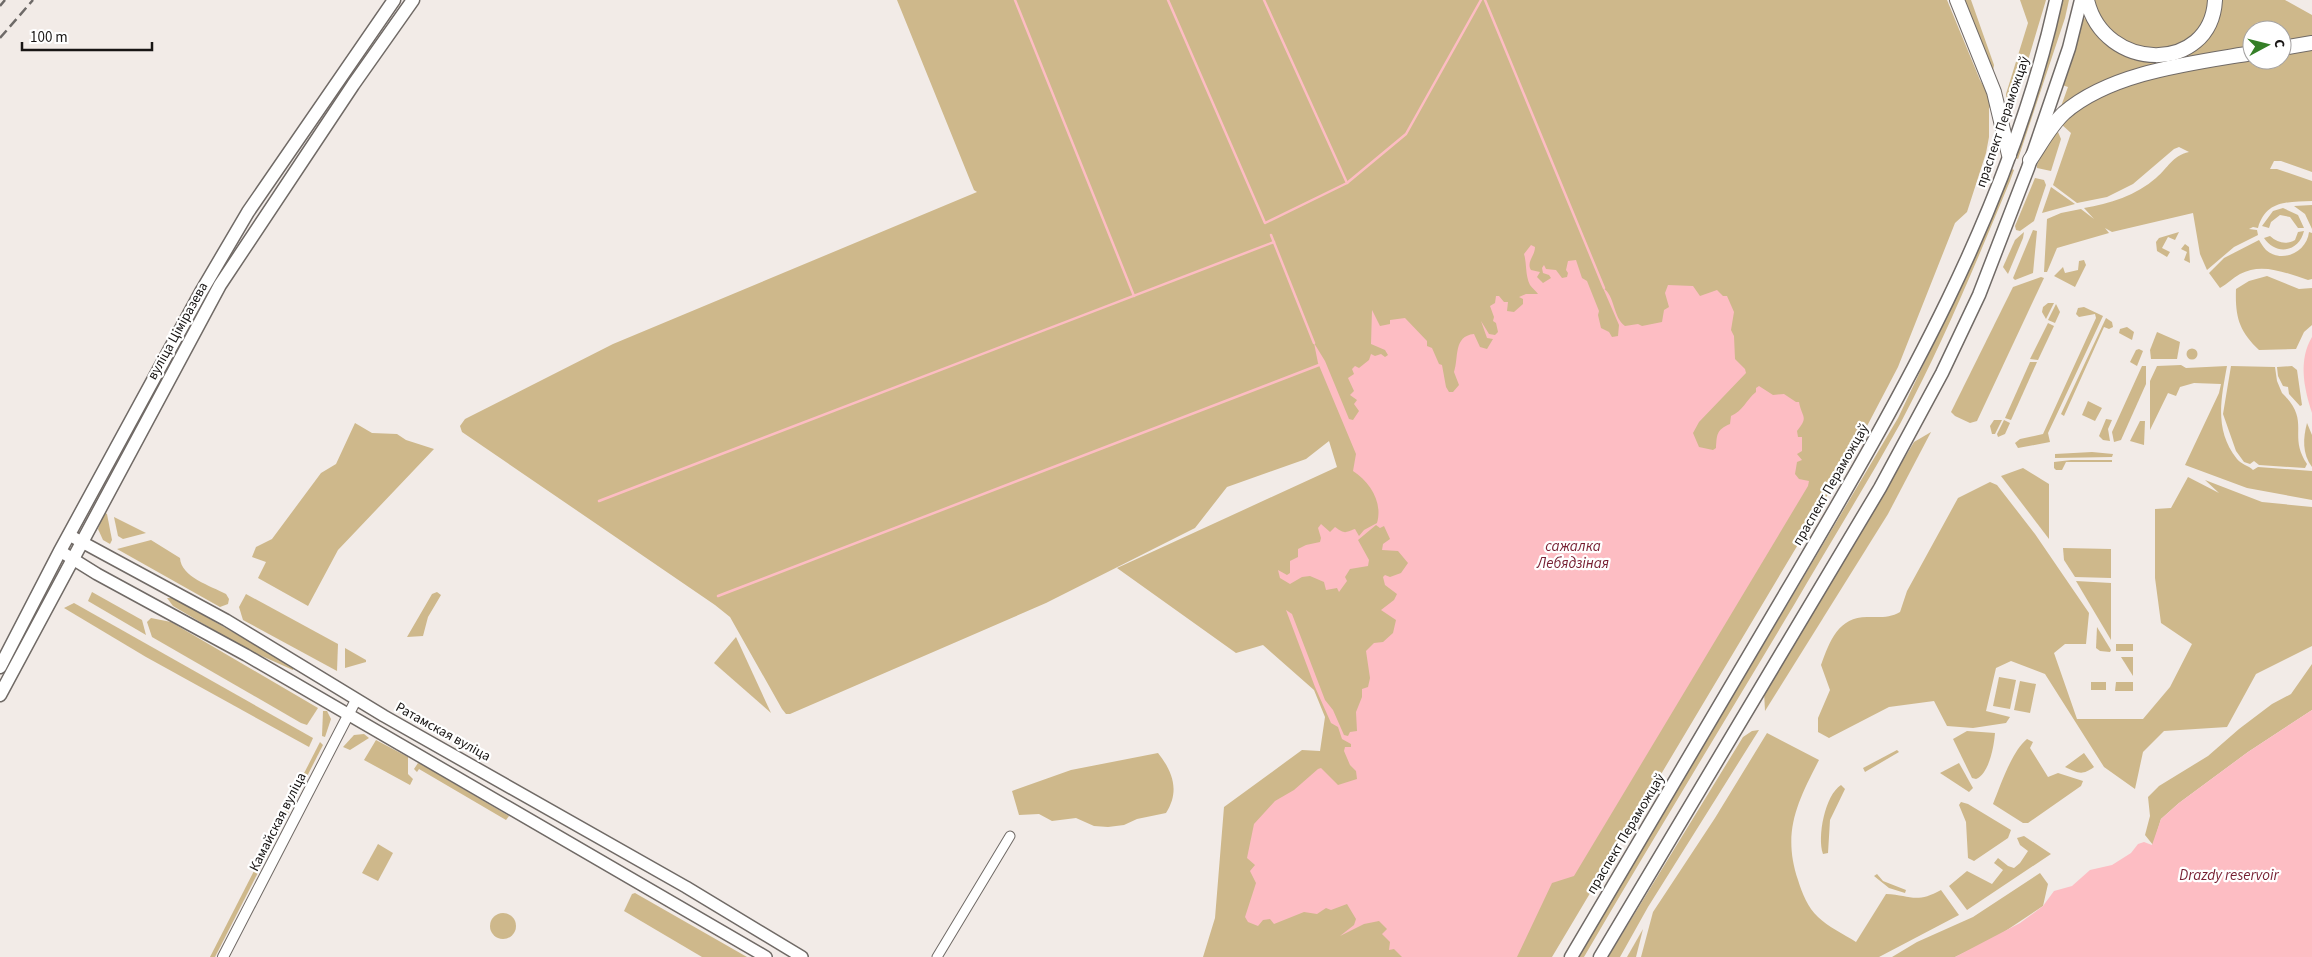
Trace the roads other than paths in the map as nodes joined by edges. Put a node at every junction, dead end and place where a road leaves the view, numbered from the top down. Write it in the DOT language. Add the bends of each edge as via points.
graph roads {
  1 [pos="394,0"];
  2 [pos="413,0"];
  3 [pos="1957,0"];
  4 [pos="2056,0"];
  5 [pos="2081,0"];
  6 [pos="2087,0"];
  7 [pos="2214,0"];
  8 [pos="2312,43"];
  9 [pos="2292,46"];
  10 [pos="2242,55"];
  11 [pos="2009,155"];
  12 [pos="2030,160"];
  13 [pos="69,535"];
  14 [pos="82,542"];
  15 [pos="60,551"];
  16 [pos="72,559"];
  17 [pos="0,667"];
  18 [pos="0,695"];
  19 [pos="356,700"];
  20 [pos="348,715"];
  21 [pos="1010,836"];
  22 [pos="222,957"];
  23 [pos="766,957"];
  24 [pos="802,957"];
  25 [pos="936,957"];
  26 [pos="1571,957"];
  27 [pos="1600,957"];
  1 -- 13 [label="main road, вуліца Ціміразева" via="248,212"];
  2 -- 14 [label="main road, вуліца Ціміразева" via="235,260"];
  3 -- 11 [label="highway" via="1994,92"];
  4 -- 11 [label="main road, праспект Пераможцаў" via="2049,33"];
  5 -- 12 [label="main road" via="2056,91"];
  6 -- 7 [label="highway" via="2093,20 2107,37 2136,52 2157,56 2181,50 2198,38 2211,17"];
  8 -- 9 [label="highway"];
  10 -- 12 [label="highway" via="2173,67 2101,91 2076,104 2057,121"];
  11 -- 26 [label="main road, праспект Пераможцаў" via="1938,321 1895,404"];
  12 -- 27 [label="main road" via="1979,295 1946,366 1880,488"];
  13 -- 14 [label="main road, Ратамская вуліца"];
  13 -- 15 [label="main road, вуліца Ціміразева"];
  14 -- 16 [label="main road, вуліца Ціміразева"];
  14 -- 19 [label="main road, Ратамская вуліца" via="226,620"];
  15 -- 16 [label="main road"];
  15 -- 17 [label="main road, вуліца Ціміразева"];
  16 -- 18 [label="main road, вуліца Ціміразева"];
  16 -- 20 [label="main road"];
  19 -- 20 [label="street, Камайская вуліца"];
  19 -- 24 [label="main road, Ратамская вуліца" via="686,887"];
  20 -- 22 [label="street, Камайская вуліца"];
  20 -- 23 [label="main road"];
  21 -- 25 [label="street"];
}
